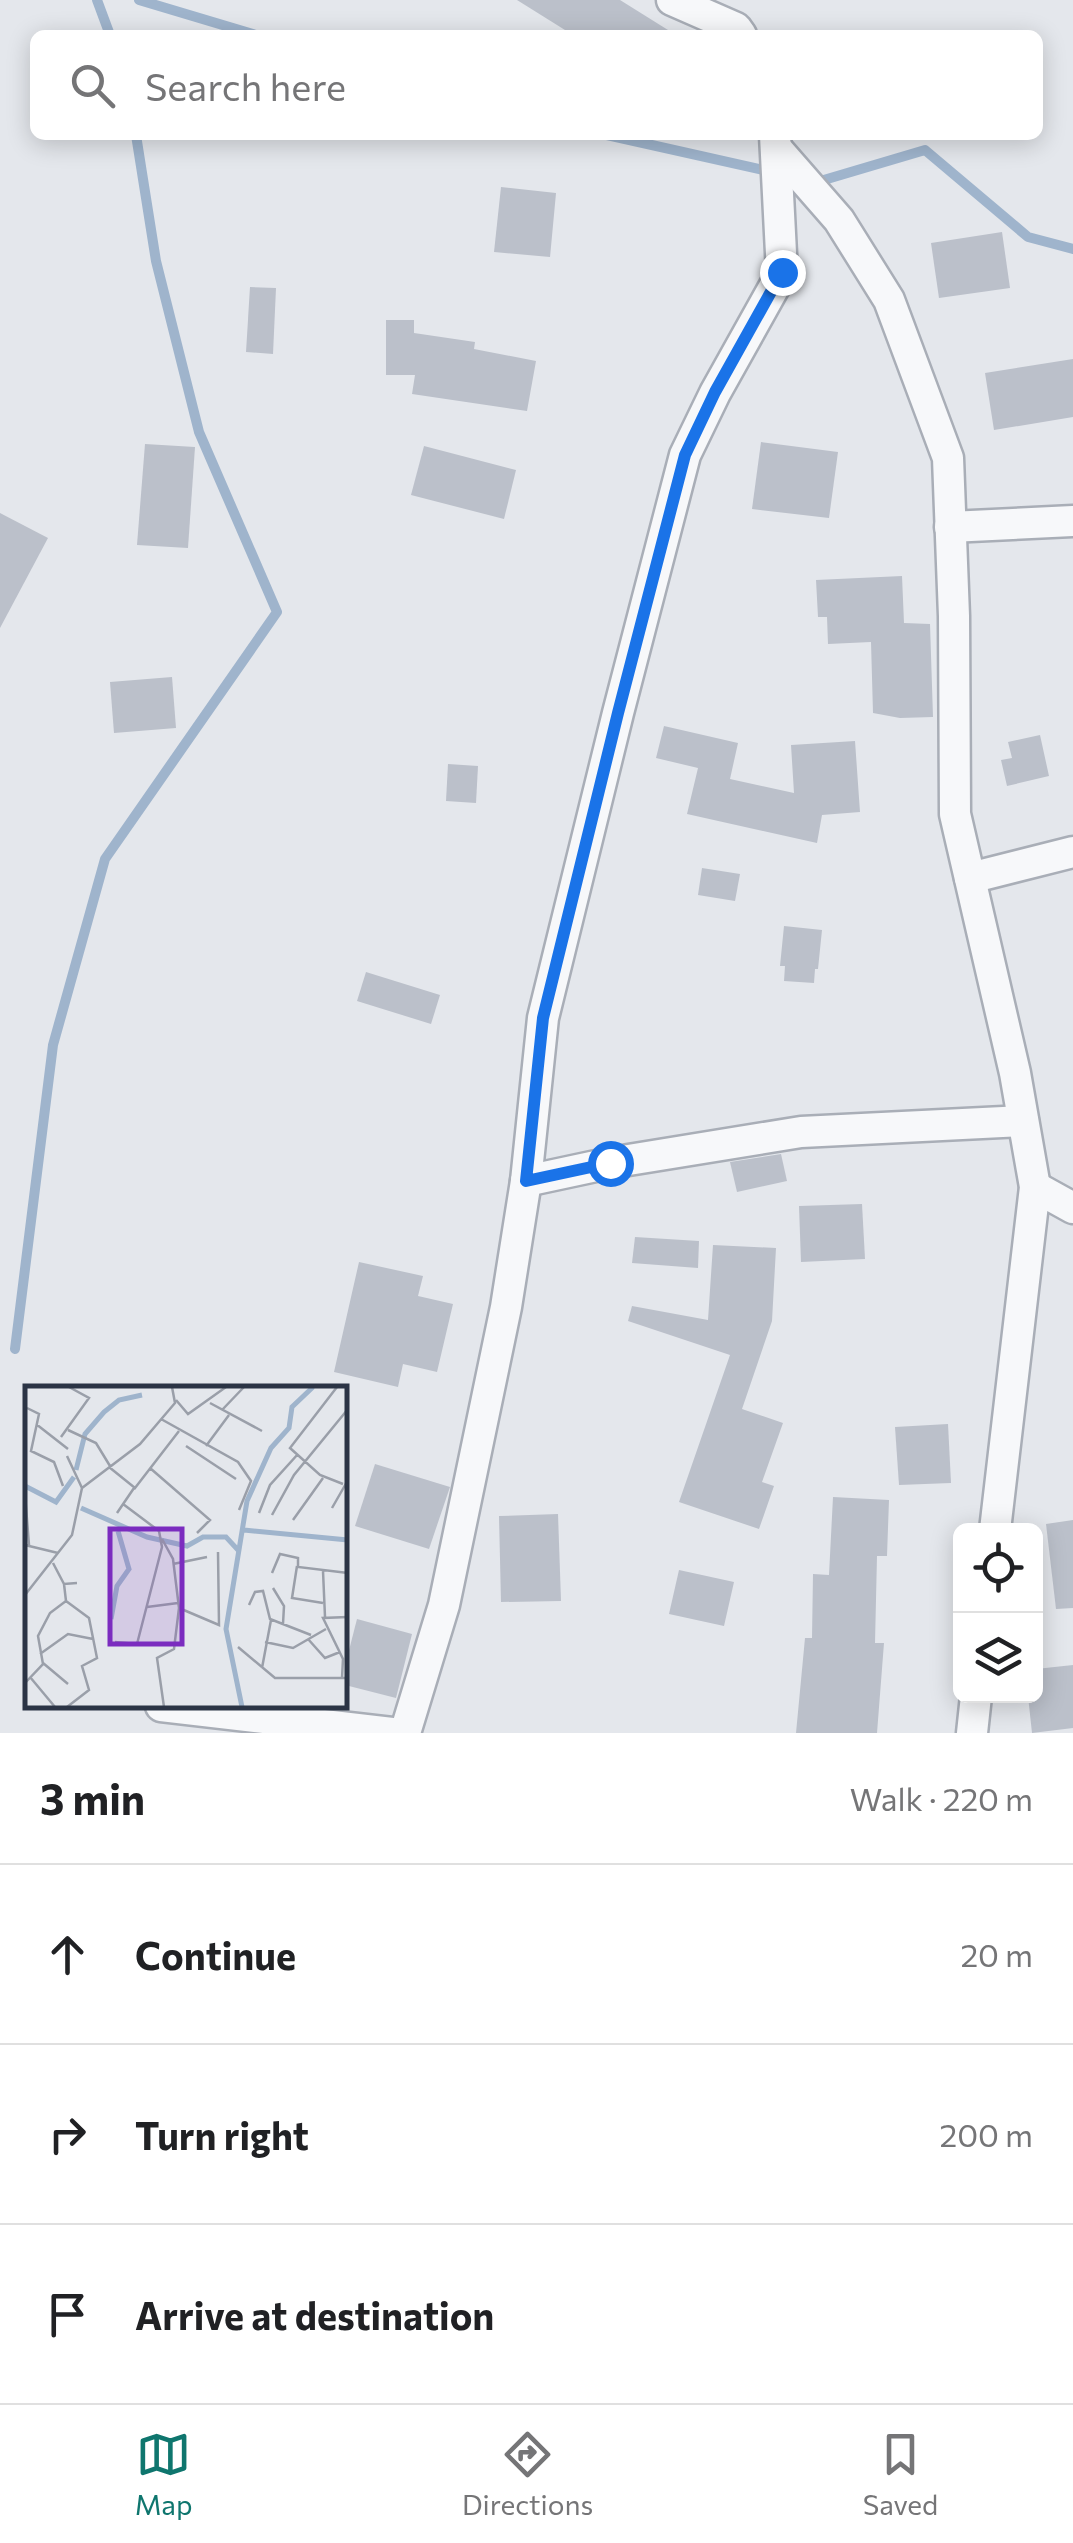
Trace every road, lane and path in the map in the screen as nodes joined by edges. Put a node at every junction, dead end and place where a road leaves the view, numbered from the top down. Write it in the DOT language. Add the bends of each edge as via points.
graph roads {
  1 [pos="672,0"];
  2 [pos="738,30"];
  3 [pos="776,142"];
  4 [pos="1073,521"];
  5 [pos="950,527"];
  6 [pos="1073,852"];
  7 [pos="970,878"];
  8 [pos="1023,1121"];
  9 [pos="526,1181"];
  10 [pos="1035,1187"];
  11 [pos="1073,1208"];
  12 [pos="996,1523"];
  13 [pos="975,1703"];
  14 [pos="178,1708"];
  15 [pos="392,1733"];
  16 [pos="404,1733"];
  17 [pos="972,1733"];
  1 -- 2 [label="street"];
  3 -- 5 [label="street" via="839,220 889,300 948,458"];
  3 -- 9 [label="street" via="782,272 685,455 543,1018"];
  4 -- 5 [label="street"];
  5 -- 7 [label="street" via="955,814"];
  6 -- 7 [label="street"];
  7 -- 8 [label="street"];
  8 -- 9 [label="street" via="801,1132"];
  8 -- 10 [label="street"];
  9 -- 16 [label="street" via="444,1605"];
  10 -- 11 [label="street"];
  10 -- 12 [label="street"];
  13 -- 17 [label="street"];
  14 -- 15 [label="street"];
}
